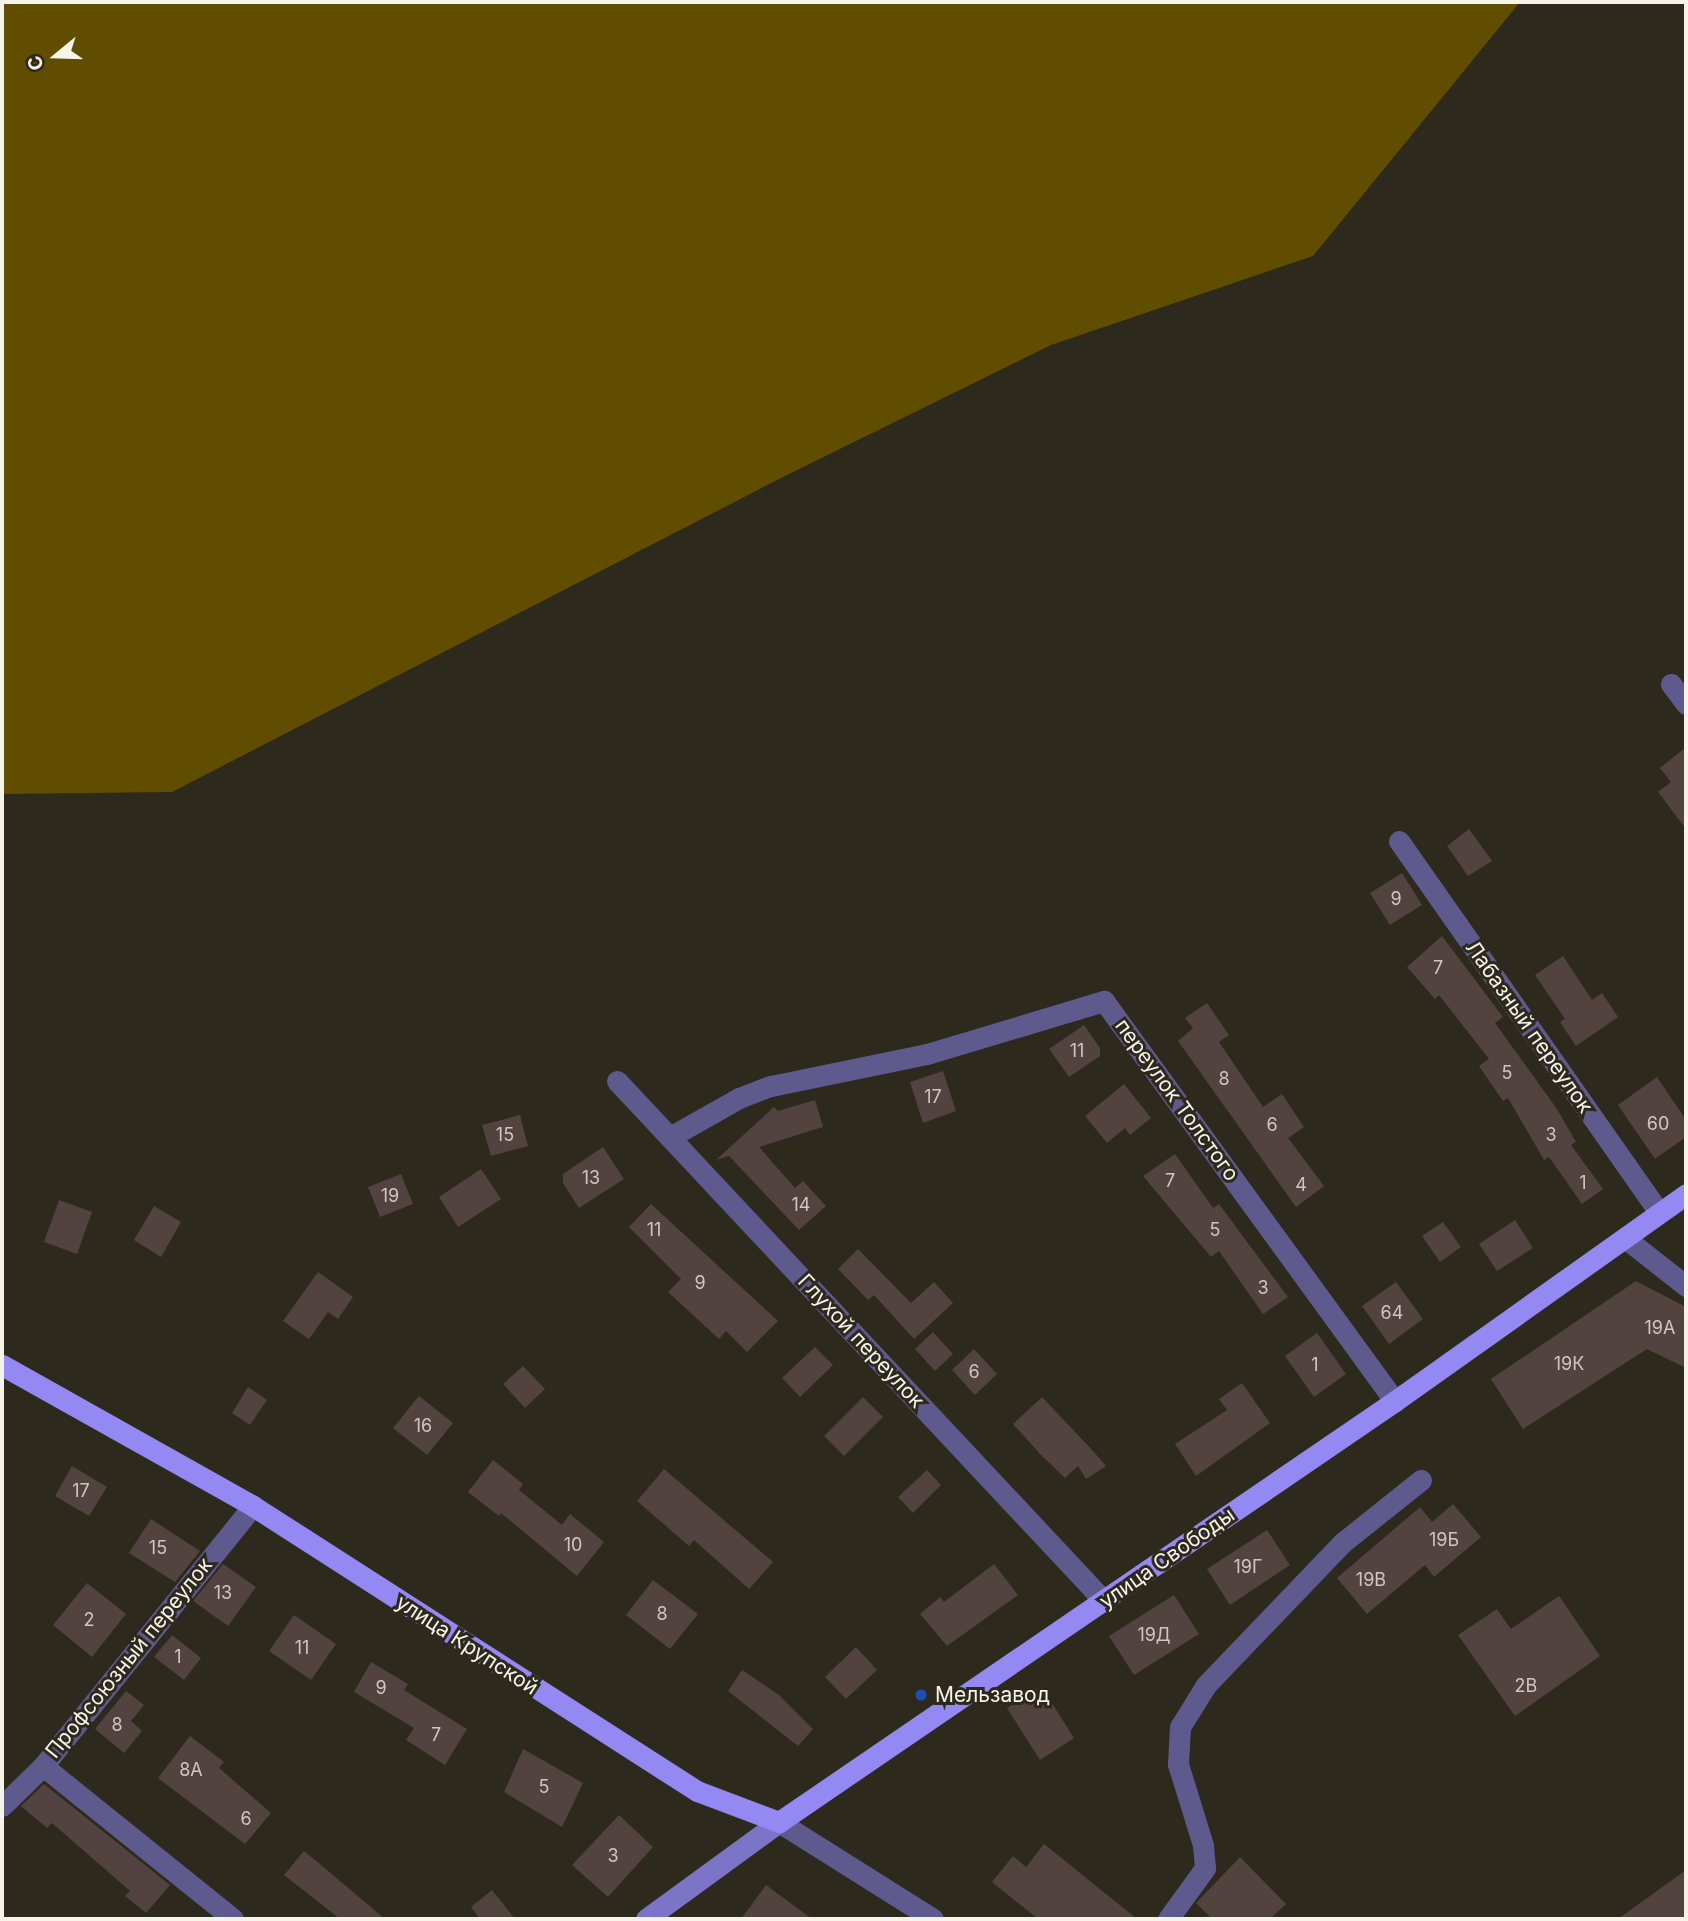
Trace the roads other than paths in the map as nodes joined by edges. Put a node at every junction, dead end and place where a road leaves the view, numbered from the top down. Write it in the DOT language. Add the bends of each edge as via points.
graph roads {
  1 [pos="1671,684"];
  2 [pos="1686,704"];
  3 [pos="1399,841"];
  4 [pos="617,1081"];
  5 [pos="670,1137"];
  6 [pos="1686,1194"];
  7 [pos="1660,1212"];
  8 [pos="1625,1237"];
  9 [pos="1686,1286"];
  10 [pos="2,1365"];
  11 [pos="1395,1401"];
  12 [pos="1421,1480"];
  13 [pos="253,1506"];
  14 [pos="1105,1602"];
  15 [pos="43,1766"];
  16 [pos="2,1806"];
  17 [pos="779,1822"];
  18 [pos="233,1919"];
  19 [pos="646,1919"];
  20 [pos="933,1919"];
  21 [pos="1168,1919"];
  1 -- 2 [label="street"];
  3 -- 7 [label="street, Лабазный переулок"];
  4 -- 5 [label="street, Глухой переулок"];
  5 -- 11 [label="street, переулок Толстого" via="739,1098 771,1086 927,1054 1104,1001"];
  5 -- 14 [label="street, Глухой переулок"];
  6 -- 7 [label="main road, улица Свободы"];
  7 -- 8 [label="main road, улица Свободы"];
  8 -- 9 [label="street"];
  8 -- 11 [label="main road, улица Свободы"];
  10 -- 13 [label="main road, улица Крупской"];
  11 -- 14 [label="main road, улица Свободы"];
  12 -- 21 [label="street" via="1342,1543 1206,1685 1180,1727 1178,1763 1200,1833 1205,1868"];
  13 -- 15 [label="street, Профсоюзный переулок"];
  13 -- 17 [label="main road, улица Крупской" via="697,1791"];
  14 -- 17 [label="main road, улица Свободы"];
  15 -- 16 [label="street, Профсоюзный переулок"];
  15 -- 18 [label="street"];
  17 -- 19 [label="street, улица Свободы"];
  17 -- 20 [label="street, улица Крупской"];
}
